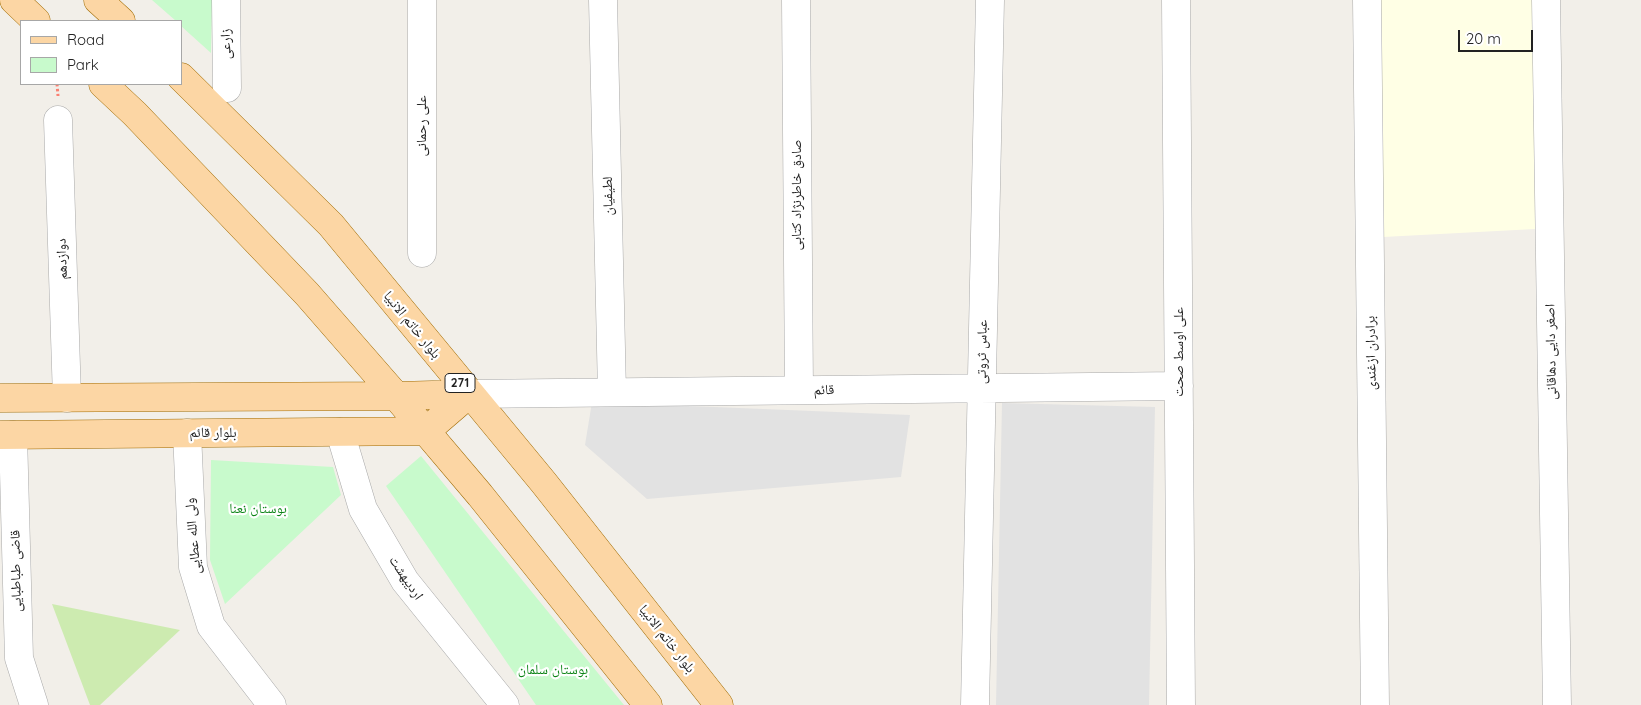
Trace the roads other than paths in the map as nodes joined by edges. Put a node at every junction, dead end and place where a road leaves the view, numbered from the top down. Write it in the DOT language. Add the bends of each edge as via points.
graph roads {
  1 [pos="14,0"];
  2 [pos="226,0"];
  3 [pos="422,0"];
  4 [pos="603,0"];
  5 [pos="796,0"];
  6 [pos="990,0"];
  7 [pos="1176,0"];
  8 [pos="1368,0"];
  9 [pos="1546,0"];
  10 [pos="100,1"];
  11 [pos="35,20"];
  12 [pos="120,20"];
  13 [pos="182,78"];
  14 [pos="104,85"];
  15 [pos="227,88"];
  16 [pos="58,120"];
  17 [pos="422,253"];
  18 [pos="1179,386"];
  19 [pos="982,388"];
  20 [pos="799,390"];
  21 [pos="612,392"];
  22 [pos="469,394"];
  23 [pos="396,396"];
  24 [pos="0,398"];
  25 [pos="67,398"];
  26 [pos="426,431"];
  27 [pos="340,432"];
  28 [pos="187,433"];
  29 [pos="6,435"];
  30 [pos="34,705"];
  31 [pos="272,705"];
  32 [pos="505,705"];
  33 [pos="648,705"];
  34 [pos="720,705"];
  35 [pos="975,705"];
  36 [pos="1182,705"];
  37 [pos="1375,705"];
  38 [pos="1557,705"];
  1 -- 11 [label="main road"];
  2 -- 15 [label="street, زارعی"];
  3 -- 17 [label="street, علی رحمانی"];
  4 -- 21 [label="street, لطیفیان"];
  5 -- 20 [label="street, صادق خاطرنژاد کتابی"];
  6 -- 19 [label="street, عباس ثروتی"];
  7 -- 18 [label="street, علی اوسط صحت"];
  8 -- 37 [label="street, برادران ازغندی"];
  9 -- 38 [label="street, اصغر دایی دهاقانی"];
  10 -- 12 [label="main road"];
  13 -- 22 [label="main road, بلوار خاتم الانبیا / 271" via="330,225"];
  14 -- 23 [label="main road" via="136,114 306,294"];
  16 -- 25 [label="street, دوازدهم"];
  18 -- 19 [label="street, قائم"];
  18 -- 36 [label="street, علی اوسط صحت"];
  19 -- 20 [label="street, قائم"];
  19 -- 35 [label="street, عباس ثروتی"];
  20 -- 21 [label="street, قائم"];
  21 -- 22 [label="street, قائم"];
  22 -- 23 [label="main road"];
  22 -- 26 [label="main road"];
  22 -- 34 [label="main road, بلوار خاتم الانبیا / 271"];
  23 -- 25 [label="main road"];
  23 -- 26 [label="main road"];
  24 -- 25 [label="main road"];
  26 -- 27 [label="main road, بلوار قائم"];
  26 -- 33 [label="main road"];
  27 -- 28 [label="main road, بلوار قائم"];
  27 -- 32 [label="street, اردیبهشت" via="363,509 405,581"];
  28 -- 29 [label="main road, بلوار قائم"];
  28 -- 31 [label="street, ولی الله عطایی" via="193,567 211,626"];
  29 -- 30 [label="street, قاضی طباطبایی" via="19,658"];
}
